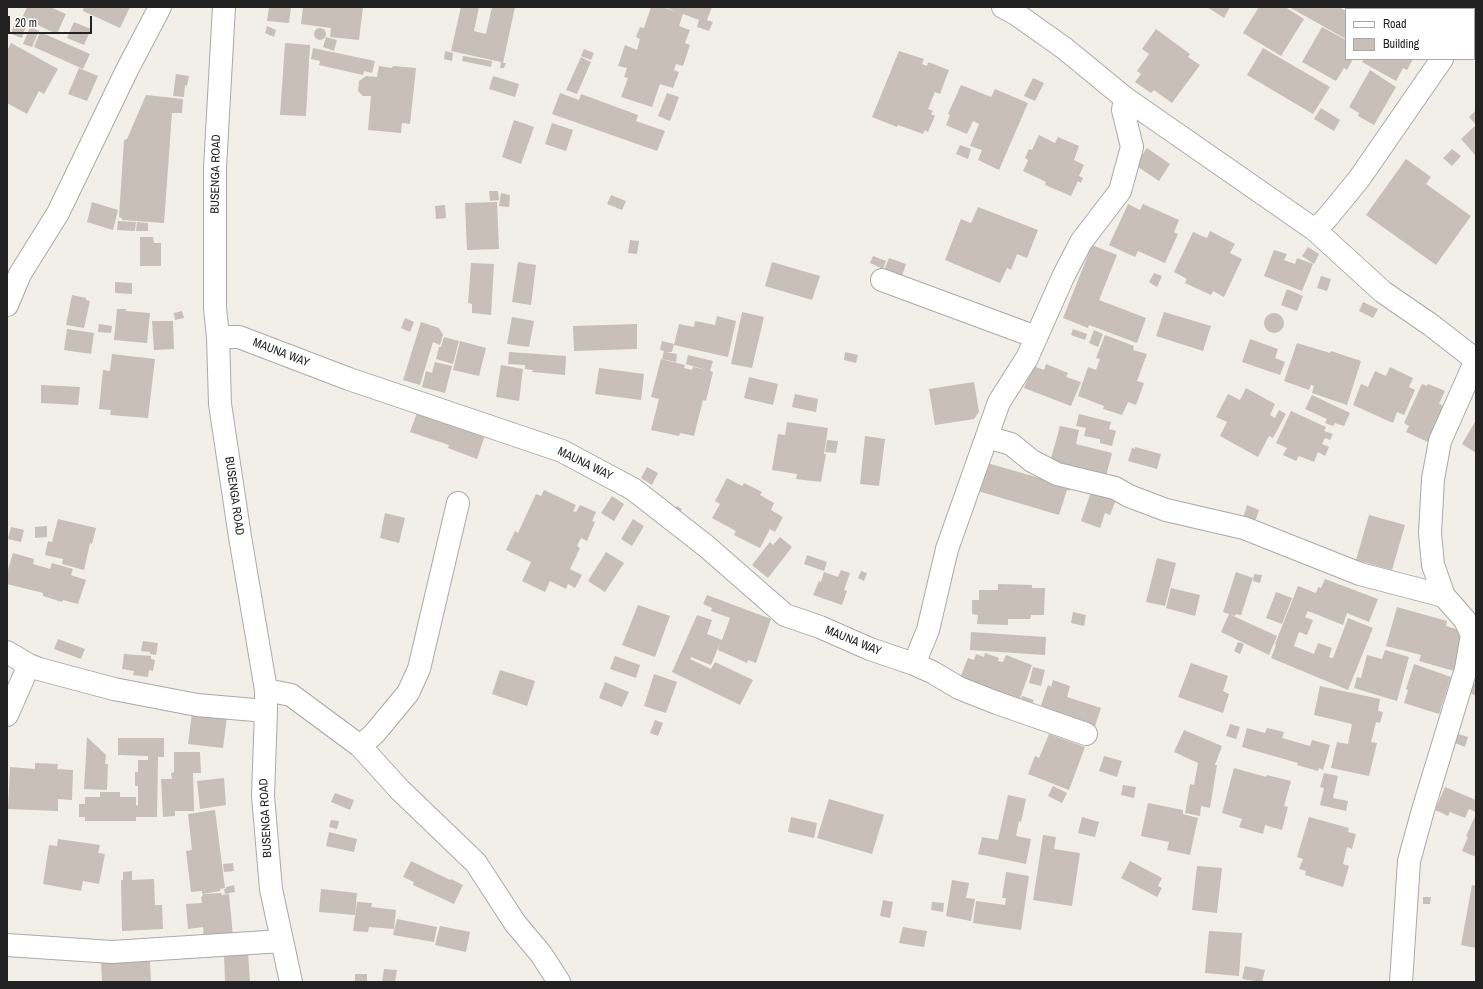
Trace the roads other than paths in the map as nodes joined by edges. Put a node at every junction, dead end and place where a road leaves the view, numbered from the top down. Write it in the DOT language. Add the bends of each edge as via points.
graph roads {
  1 [pos="160,7"];
  2 [pos="224,7"];
  3 [pos="1003,7"];
  4 [pos="1441,60"];
  5 [pos="1126,98"];
  6 [pos="1315,230"];
  7 [pos="882,280"];
  8 [pos="7,305"];
  9 [pos="1036,337"];
  10 [pos="218,338"];
  11 [pos="1476,360"];
  12 [pos="987,437"];
  13 [pos="458,503"];
  14 [pos="1444,596"];
  15 [pos="1474,635"];
  16 [pos="7,652"];
  17 [pos="914,664"];
  18 [pos="28,665"];
  19 [pos="266,690"];
  20 [pos="266,711"];
  21 [pos="7,715"];
  22 [pos="1086,734"];
  23 [pos="360,746"];
  24 [pos="282,941"];
  25 [pos="7,945"];
  26 [pos="291,982"];
  27 [pos="559,982"];
  28 [pos="1401,982"];
  1 -- 8 [label="street" via="58,213 20,274"];
  2 -- 10 [label="street, BUSENGA ROAD" via="216,168 215,308"];
  3 -- 5 [label="street" via="1064,48"];
  4 -- 6 [label="street" via="1359,179"];
  5 -- 6 [label="street"];
  5 -- 9 [label="street" via="1123,110 1132,147 1120,191 1081,242"];
  6 -- 11 [label="street" via="1383,292"];
  7 -- 9 [label="street"];
  9 -- 12 [label="street" via="999,402"];
  10 -- 17 [label="street, MAUNA WAY" via="239,337 349,379 562,451 633,489 700,541 785,615"];
  10 -- 19 [label="street, BUSENGA ROAD" via="220,404"];
  11 -- 14 [label="street" via="1440,441 1433,479 1430,533 1433,565"];
  12 -- 14 [label="street" via="1011,444 1032,461 1057,474 1115,488 1166,510 1244,528 1360,574"];
  12 -- 17 [label="street" via="947,549 928,630"];
  13 -- 23 [label="street" via="419,669 408,693 374,734"];
  14 -- 15 [label="street" via="1465,620"];
  15 -- 28 [label="street" via="1409,861"];
  16 -- 18 [label="street"];
  17 -- 22 [label="street, MAUNA WAY" via="959,688"];
  18 -- 20 [label="street" via="114,689 197,705"];
  18 -- 21 [label="street"];
  19 -- 20 [label="street, BUSENGA ROAD"];
  19 -- 23 [label="street" via="291,695"];
  20 -- 24 [label="street, BUSENGA ROAD" via="263,796 271,889"];
  23 -- 27 [label="street" via="400,790 476,863 515,923 541,954"];
  24 -- 25 [label="street" via="112,952"];
  24 -- 26 [label="street, BUSENGA ROAD"];
}
